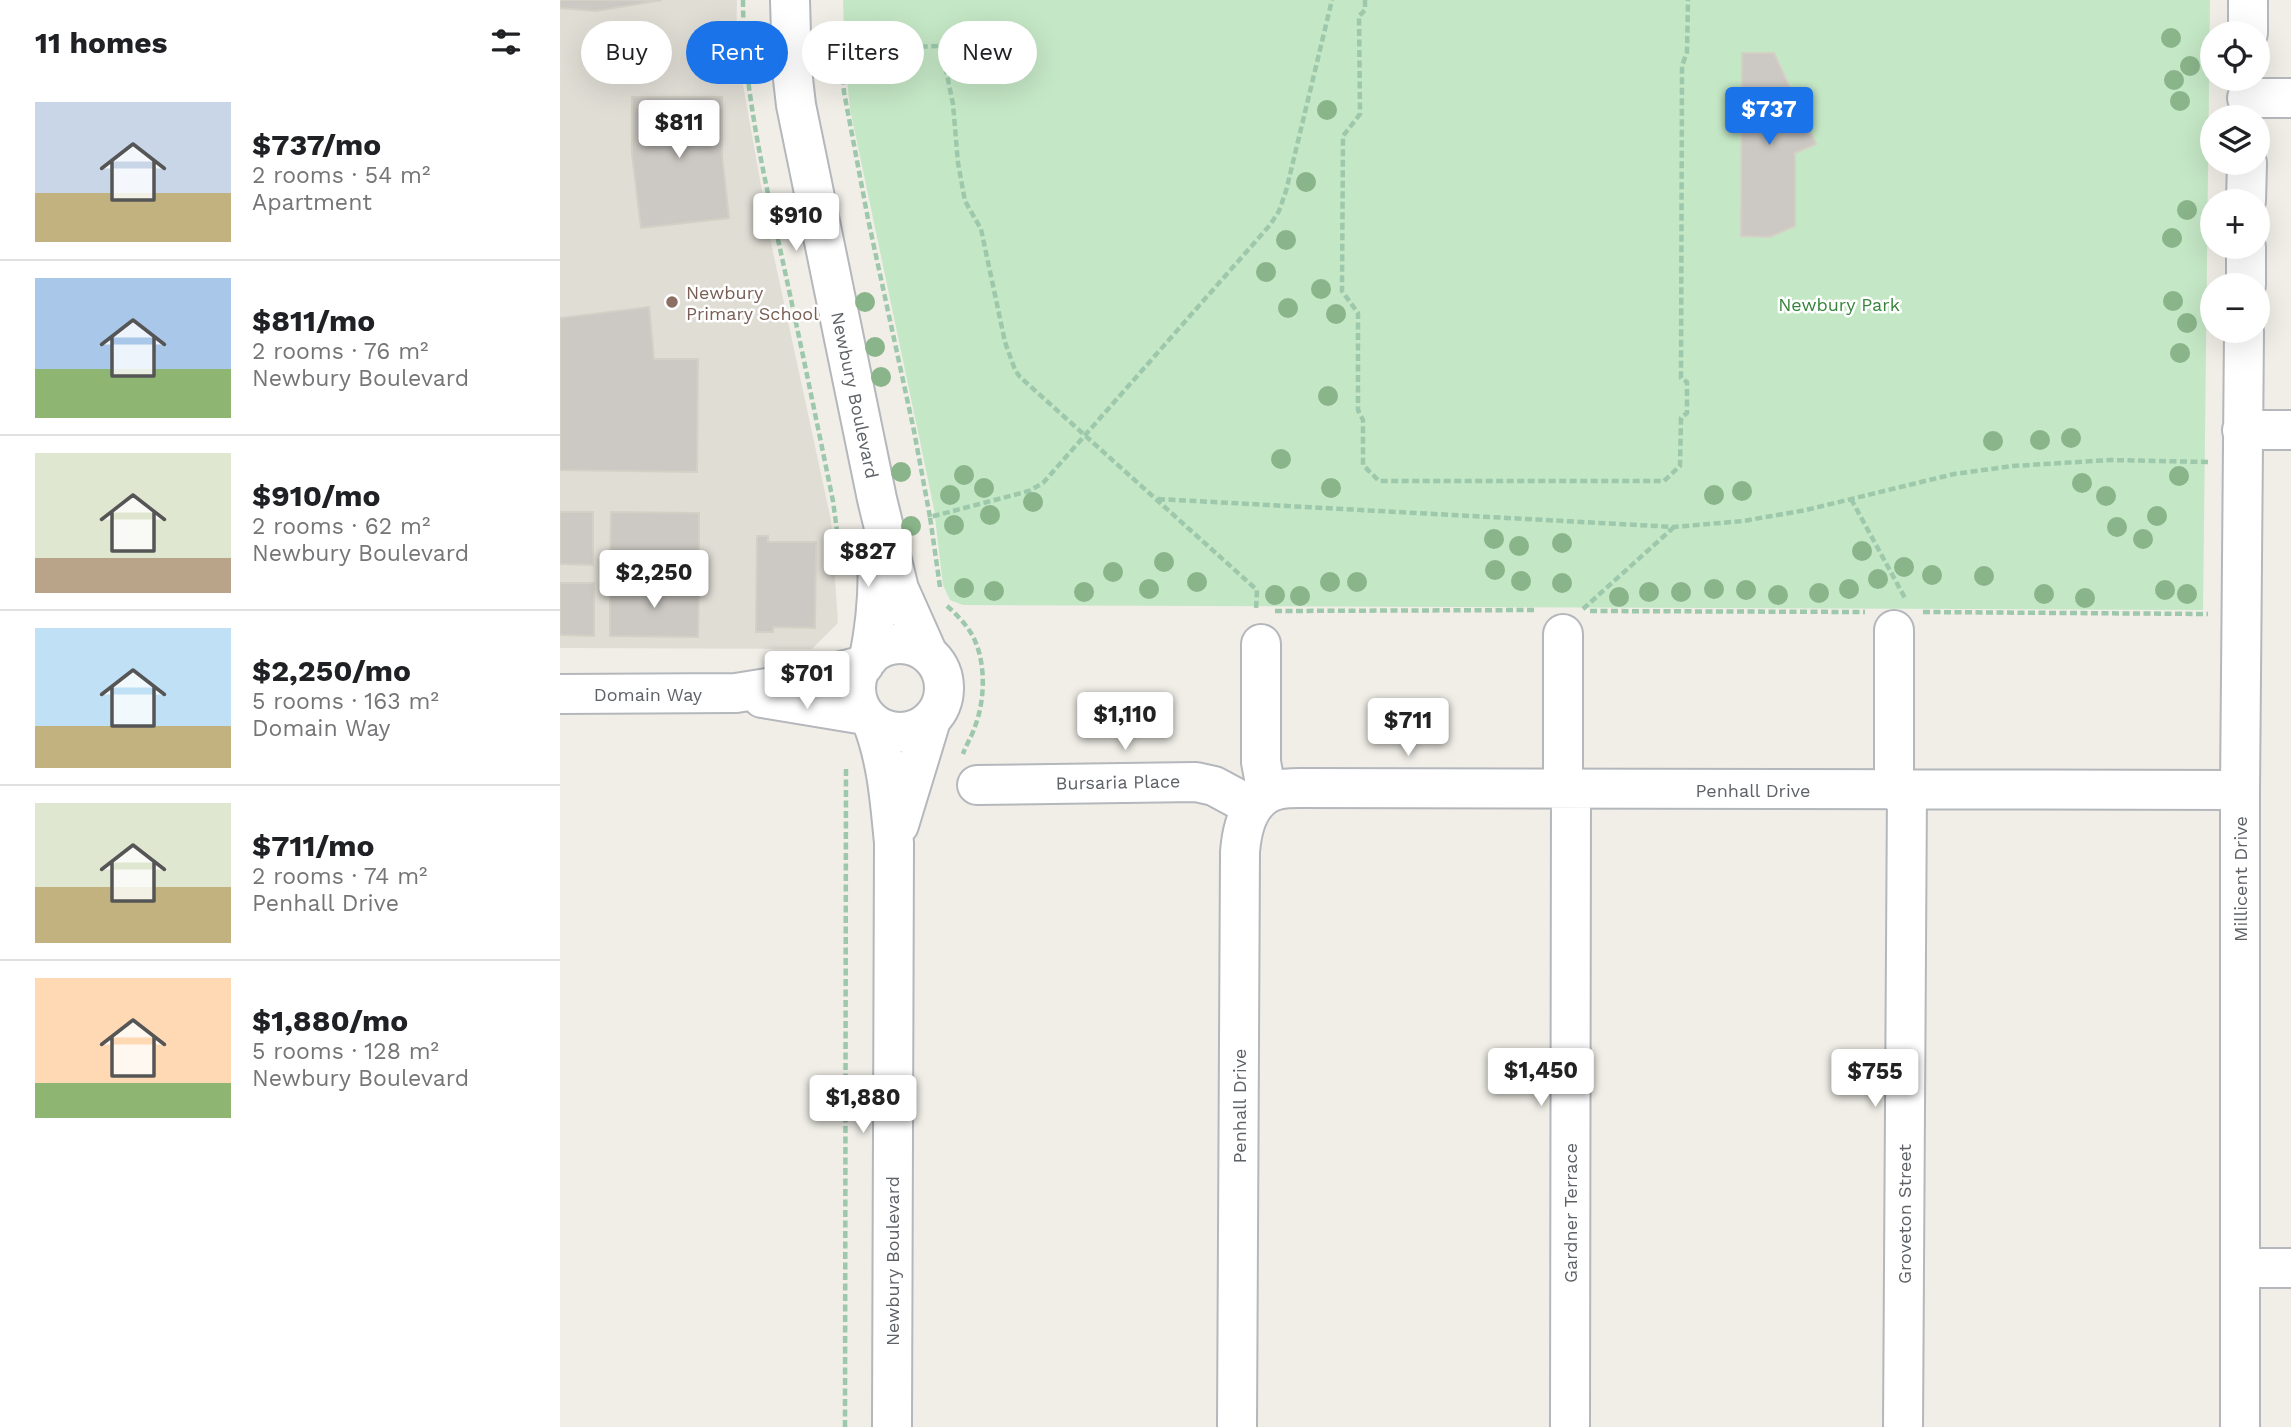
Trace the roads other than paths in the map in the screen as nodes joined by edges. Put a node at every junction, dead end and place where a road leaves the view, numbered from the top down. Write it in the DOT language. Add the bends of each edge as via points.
graph roads {
  1 [pos="790,0"];
  2 [pos="2248,0"];
  3 [pos="2248,21"];
  4 [pos="2247,98"];
  5 [pos="2291,98"];
  6 [pos="2244,343"];
  7 [pos="2242,430"];
  8 [pos="2291,430"];
  9 [pos="877,499"];
  10 [pos="1896,614"];
  11 [pos="1262,622"];
  12 [pos="1551,622"];
  13 [pos="928,654"];
  14 [pos="866,661"];
  15 [pos="736,693"];
  16 [pos="560,694"];
  17 [pos="869,718"];
  18 [pos="931,720"];
  19 [pos="977,785"];
  20 [pos="1567,789"];
  21 [pos="2240,790"];
  22 [pos="1900,791"];
  23 [pos="1260,800"];
  24 [pos="894,843"];
  25 [pos="2241,1268"];
  26 [pos="2291,1268"];
  27 [pos="892,1427"];
  28 [pos="1237,1427"];
  29 [pos="1570,1427"];
  30 [pos="1903,1427"];
  31 [pos="2239,1427"];
  1 -- 9 [label="street, Newbury Boulevard" via="796,105"];
  2 -- 3 [label="street"];
  4 -- 5 [label="street"];
  6 -- 7 [label="street, Millicent Drive"];
  7 -- 8 [label="street"];
  7 -- 21 [label="street, Millicent Drive"];
  9 -- 13 [label="street, Newbury Boulevard" via="899,589"];
  9 -- 14 [label="street, Newbury Boulevard" via="878,584"];
  10 -- 22 [label="street, Groveton Street"];
  11 -- 23 [label="street, Penhall Drive"];
  12 -- 20 [label="street, Gardner Terrace"];
  13 -- 14 [label="street" via="902,645 884,648"];
  13 -- 18 [label="street" via="941,672 944,687"];
  14 -- 15 [label="street, Domain Way" via="792,684"];
  14 -- 17 [label="street" via="856,691"];
  15 -- 16 [label="street, Domain Way"];
  15 -- 17 [label="street, Domain Way"];
  17 -- 18 [label="street" via="897,732 915,730"];
  17 -- 24 [label="street, Newbury Boulevard" via="885,771"];
  18 -- 24 [label="street, Newbury Boulevard"];
  19 -- 23 [label="street, Bursaria Place" via="1196,782"];
  20 -- 22 [label="street, Penhall Drive"];
  20 -- 23 [label="street, Penhall Drive" via="1300,788 1278,789"];
  20 -- 29 [label="street, Gardner Terrace"];
  21 -- 22 [label="street, Penhall Drive"];
  21 -- 25 [label="street, Millicent Drive"];
  22 -- 30 [label="street, Groveton Street"];
  23 -- 28 [label="street, Penhall Drive" via="1244,823 1240,852"];
  24 -- 27 [label="street, Newbury Boulevard"];
  25 -- 26 [label="street"];
  25 -- 31 [label="street, Millicent Drive"];
}
